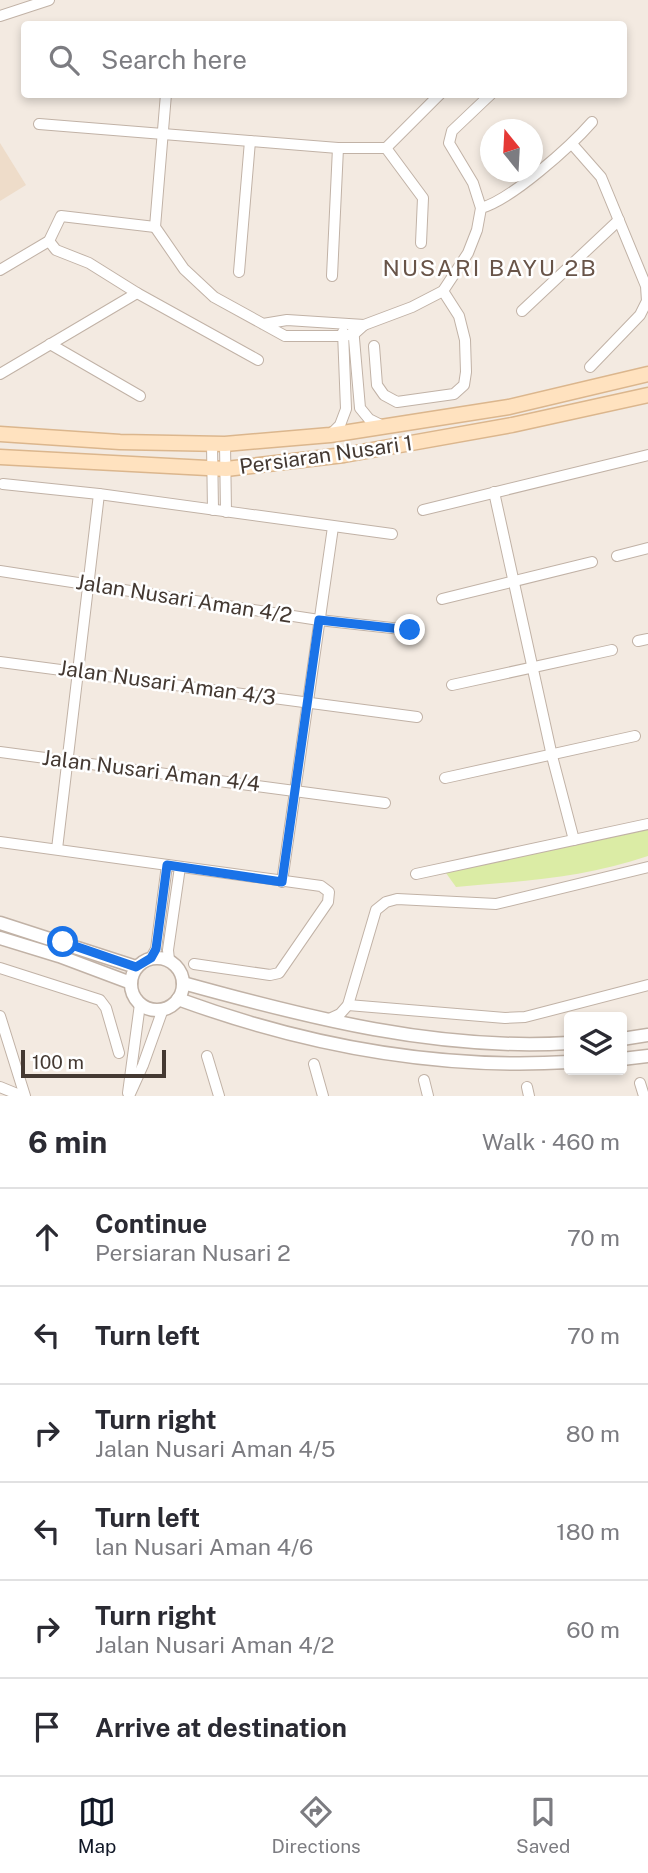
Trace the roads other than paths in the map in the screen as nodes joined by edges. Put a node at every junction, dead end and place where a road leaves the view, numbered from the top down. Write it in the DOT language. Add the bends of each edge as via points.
graph roads {
  1 [pos="49,0"];
  2 [pos="0,16"];
  3 [pos="166,98"];
  4 [pos="436,98"];
  5 [pos="487,98"];
  6 [pos="592,122"];
  7 [pos="39,124"];
  8 [pos="163,135"];
  9 [pos="250,141"];
  10 [pos="572,144"];
  11 [pos="338,148"];
  12 [pos="386,148"];
  13 [pos="481,208"];
  14 [pos="619,220"];
  15 [pos="155,227"];
  16 [pos="49,241"];
  17 [pos="421,243"];
  18 [pos="0,270"];
  19 [pos="239,272"];
  20 [pos="332,276"];
  21 [pos="443,292"];
  22 [pos="138,293"];
  23 [pos="522,311"];
  24 [pos="263,324"];
  25 [pos="351,329"];
  26 [pos="50,344"];
  27 [pos="374,346"];
  28 [pos="258,360"];
  29 [pos="590,367"];
  30 [pos="0,374"];
  31 [pos="648,374"];
  32 [pos="648,395"];
  33 [pos="140,396"];
  34 [pos="383,426"];
  35 [pos="0,434"];
  36 [pos="330,435"];
  37 [pos="218,444"];
  38 [pos="648,455"];
  39 [pos="0,457"];
  40 [pos="220,469"];
  41 [pos="3,484"];
  42 [pos="494,492"];
  43 [pos="99,494"];
  44 [pos="213,510"];
  45 [pos="423,510"];
  46 [pos="226,512"];
  47 [pos="333,527"];
  48 [pos="392,534"];
  49 [pos="648,548"];
  50 [pos="617,556"];
  51 [pos="592,562"];
  52 [pos="0,571"];
  53 [pos="513,582"];
  54 [pos="88,584"];
  55 [pos="442,599"];
  56 [pos="319,620"];
  57 [pos="410,630"];
  58 [pos="612,650"];
  59 [pos="0,662"];
  60 [pos="533,667"];
  61 [pos="78,671"];
  62 [pos="452,685"];
  63 [pos="307,702"];
  64 [pos="416,718"];
  65 [pos="635,736"];
  66 [pos="0,752"];
  67 [pos="552,755"];
  68 [pos="67,760"];
  69 [pos="445,778"];
  70 [pos="295,790"];
  71 [pos="385,803"];
  72 [pos="648,824"];
  73 [pos="573,840"];
  74 [pos="0,842"];
  75 [pos="57,849"];
  76 [pos="167,865"];
  77 [pos="180,867"];
  78 [pos="648,867"];
  79 [pos="416,874"];
  80 [pos="282,882"];
  81 [pos="0,923"];
  82 [pos="0,938"];
  83 [pos="151,958"];
  84 [pos="169,960"];
  85 [pos="194,964"];
  86 [pos="136,967"];
  87 [pos="0,968"];
  88 [pos="183,982"];
  89 [pos="131,983"];
  90 [pos="648,985"];
  91 [pos="178,999"];
  92 [pos="140,1004"];
  93 [pos="348,1005"];
  94 [pos="163,1009"];
  95 [pos="0,1016"];
  96 [pos="327,1020"];
  97 [pos="360,1026"];
  98 [pos="648,1035"];
  99 [pos="627,1038"];
  100 [pos="564,1042"];
  101 [pos="119,1053"];
  102 [pos="207,1056"];
  103 [pos="648,1056"];
  104 [pos="627,1058"];
  105 [pos="564,1062"];
  106 [pos="314,1064"];
  107 [pos="424,1080"];
  108 [pos="640,1083"];
  109 [pos="0,1087"];
  110 [pos="24,1096"];
  111 [pos="128,1096"];
  112 [pos="219,1096"];
  113 [pos="323,1096"];
  114 [pos="428,1096"];
  115 [pos="644,1096"];
  1 -- 2 [label="street"];
  3 -- 8 [label="street"];
  4 -- 12 [label="street"];
  5 -- 13 [label="street" via="452,131 449,143 474,183"];
  6 -- 10 [label="street"];
  7 -- 8 [label="street"];
  8 -- 9 [label="street"];
  8 -- 15 [label="street"];
  9 -- 11 [label="street"];
  9 -- 19 [label="street"];
  10 -- 13 [label="street" via="497,202"];
  10 -- 14 [label="street" via="601,177"];
  11 -- 12 [label="street"];
  11 -- 20 [label="street"];
  12 -- 17 [label="street" via="423,198"];
  13 -- 21 [label="street" via="468,253"];
  14 -- 23 [label="street"];
  14 -- 29 [label="street" via="646,286 647,301 640,315"];
  15 -- 16 [label="street" via="61,216"];
  15 -- 24 [label="street" via="184,269 214,297"];
  16 -- 18 [label="street"];
  16 -- 22 [label="street" via="55,250 89,263"];
  21 -- 25 [label="street"];
  21 -- 27 [label="street" via="459,316 465,340 467,372 464,385 454,394 397,402 384,396 377,385"];
  22 -- 26 [label="street"];
  22 -- 28 [label="street"];
  24 -- 25 [label="street" via="287,320"];
  24 -- 25 [label="street" via="285,336"];
  25 -- 34 [label="street" via="360,408"];
  25 -- 36 [label="street" via="346,409"];
  26 -- 30 [label="street"];
  26 -- 33 [label="street"];
  31 -- 34 [label="main road, Persiaran Nusari 1" via="509,407"];
  32 -- 40 [label="main road, Persiaran Nusari 1" via="344,455"];
  34 -- 36 [label="main road, Persiaran Nusari 1"];
  35 -- 37 [label="main road, Persiaran Nusari 1"];
  36 -- 37 [label="main road, Persiaran Nusari 1"];
  37 -- 40 [label="street"];
  38 -- 42 [label="street"];
  39 -- 40 [label="main road, Persiaran Nusari 1"];
  40 -- 44 [label="street"];
  40 -- 46 [label="street"];
  41 -- 43 [label="street"];
  42 -- 45 [label="street"];
  42 -- 53 [label="street"];
  43 -- 44 [label="street"];
  43 -- 54 [label="street"];
  44 -- 46 [label="street"];
  46 -- 47 [label="street"];
  47 -- 48 [label="street"];
  47 -- 56 [label="street"];
  49 -- 50 [label="street"];
  51 -- 53 [label="street"];
  52 -- 54 [label="street, Jalan Nusari Aman 4/2"];
  53 -- 55 [label="street"];
  53 -- 60 [label="street"];
  54 -- 56 [label="street, Jalan Nusari Aman 4/2"];
  54 -- 61 [label="street"];
  56 -- 57 [label="street, Jalan Nusari Aman 4/2"];
  56 -- 63 [label="street"];
  58 -- 60 [label="street"];
  59 -- 61 [label="street, Jalan Nusari Aman 4/3"];
  60 -- 62 [label="street"];
  60 -- 67 [label="street"];
  61 -- 63 [label="street, Jalan Nusari Aman 4/3"];
  61 -- 68 [label="street"];
  63 -- 64 [label="street, Jalan Nusari Aman 4/3"];
  63 -- 70 [label="street"];
  65 -- 67 [label="street"];
  66 -- 68 [label="street, Jalan Nusari Aman 4/4"];
  67 -- 69 [label="street"];
  67 -- 73 [label="street"];
  68 -- 70 [label="street, Jalan Nusari Aman 4/4"];
  68 -- 75 [label="street"];
  70 -- 71 [label="street, Jalan Nusari Aman 4/4"];
  70 -- 80 [label="street"];
  72 -- 73 [label="street"];
  73 -- 79 [label="street"];
  74 -- 75 [label="street"];
  75 -- 76 [label="street"];
  76 -- 77 [label="street"];
  76 -- 83 [label="street"];
  77 -- 80 [label="street"];
  77 -- 84 [label="street"];
  78 -- 93 [label="street" via="496,904 386,902 376,910"];
  80 -- 85 [label="street" via="321,886 330,897 279,973"];
  81 -- 86 [label="street"];
  82 -- 89 [label="street"];
  83 -- 84 [label="street"];
  83 -- 86 [label="street"];
  84 -- 88 [label="street"];
  86 -- 89 [label="street"];
  87 -- 101 [label="street" via="100,1000"];
  88 -- 91 [label="street"];
  88 -- 96 [label="street"];
  89 -- 92 [label="street"];
  90 -- 93 [label="street" via="525,1017"];
  91 -- 94 [label="street"];
  91 -- 105 [label="street" via="240,1022 324,1043 423,1059"];
  92 -- 94 [label="street"];
  92 -- 111 [label="street"];
  93 -- 96 [label="street"];
  93 -- 97 [label="street"];
  94 -- 111 [label="street"];
  95 -- 110 [label="street"];
  96 -- 97 [label="street"];
  97 -- 100 [label="street" via="428,1038 527,1045"];
  98 -- 99 [label="street"];
  102 -- 112 [label="street"];
  103 -- 104 [label="street"];
  106 -- 113 [label="street"];
  107 -- 114 [label="street"];
  108 -- 115 [label="street"];
  109 -- 110 [label="street"];
}
